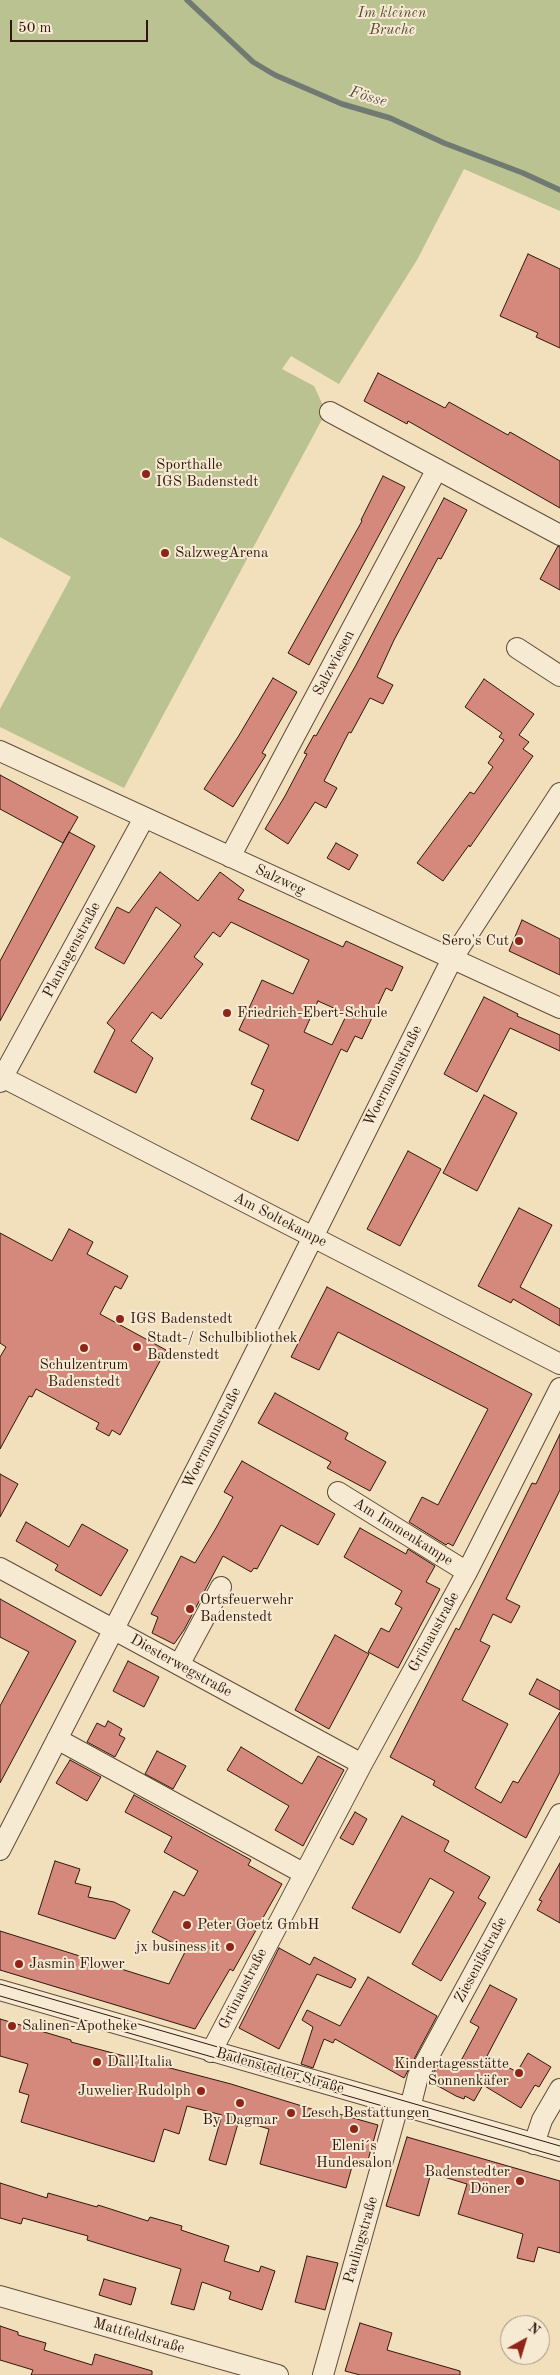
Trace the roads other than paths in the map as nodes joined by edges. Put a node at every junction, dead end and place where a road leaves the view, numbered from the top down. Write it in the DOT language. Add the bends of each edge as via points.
graph roads {
  1 [pos="330,412"];
  2 [pos="437,469"];
  3 [pos="560,535"];
  4 [pos="517,648"];
  5 [pos="560,676"];
  6 [pos="0,751"];
  7 [pos="560,793"];
  8 [pos="144,818"];
  9 [pos="230,857"];
  10 [pos="452,959"];
  11 [pos="560,1008"];
  12 [pos="1,1079"];
  13 [pos="313,1237"];
  14 [pos="560,1364"];
  15 [pos="560,1388"];
  16 [pos="338,1492"];
  17 [pos="0,1568"];
  18 [pos="467,1572"];
  19 [pos="221,1587"];
  20 [pos="114,1629"];
  21 [pos="179,1665"];
  22 [pos="57,1739"];
  23 [pos="362,1764"];
  24 [pos="560,1814"];
  25 [pos="8,1816"];
  26 [pos="0,1850"];
  27 [pos="304,1873"];
  28 [pos="0,1990"];
  29 [pos="211,2052"];
  30 [pos="560,2089"];
  31 [pos="404,2107"];
  32 [pos="534,2144"];
  33 [pos="560,2152"];
  34 [pos="0,2296"];
  35 [pos="278,2375"];
  36 [pos="323,2375"];
  1 -- 2 [label="street"];
  2 -- 3 [label="street"];
  2 -- 9 [label="street, Salzwiesen"];
  4 -- 5 [label="street"];
  6 -- 8 [label="street, Salzweg"];
  7 -- 10 [label="street, Woermannstraße"];
  8 -- 9 [label="street, Salzweg"];
  8 -- 12 [label="street, Plantagenstraße"];
  9 -- 10 [label="street, Salzweg"];
  10 -- 11 [label="street, Salzweg"];
  10 -- 13 [label="street, Woermannstraße"];
  12 -- 13 [label="street, Am Soltekampe"];
  13 -- 14 [label="street, Am Soltekampe"];
  13 -- 20 [label="street, Woermannstraße" via="220,1426"];
  15 -- 18 [label="street, Grünaustraße"];
  16 -- 18 [label="street, Am Immenkampe"];
  17 -- 20 [label="street, Diesterwegstraße"];
  18 -- 23 [label="street, Grünaustraße"];
  19 -- 21 [label="street"];
  20 -- 21 [label="street, Diesterwegstraße"];
  20 -- 22 [label="street, Woermannstraße"];
  21 -- 23 [label="street, Diesterwegstraße"];
  22 -- 25 [label="street, Woermannstraße"];
  22 -- 27 [label="street"];
  23 -- 27 [label="street, Grünaustraße"];
  24 -- 31 [label="street, Ziesenißstraße"];
  25 -- 26 [label="street, Woermannstraße"];
  27 -- 29 [label="street, Grünaustraße"];
  28 -- 29 [label="street, Badenstedter Straße"];
  29 -- 31 [label="street, Badenstedter Straße"];
  30 -- 32 [label="street" via="542,2120"];
  31 -- 32 [label="street, Badenstedter Straße"];
  31 -- 36 [label="street, Paulingstraße"];
  32 -- 33 [label="street, Badenstedter Straße"];
  34 -- 35 [label="street, Mattfeldstraße"];
}
